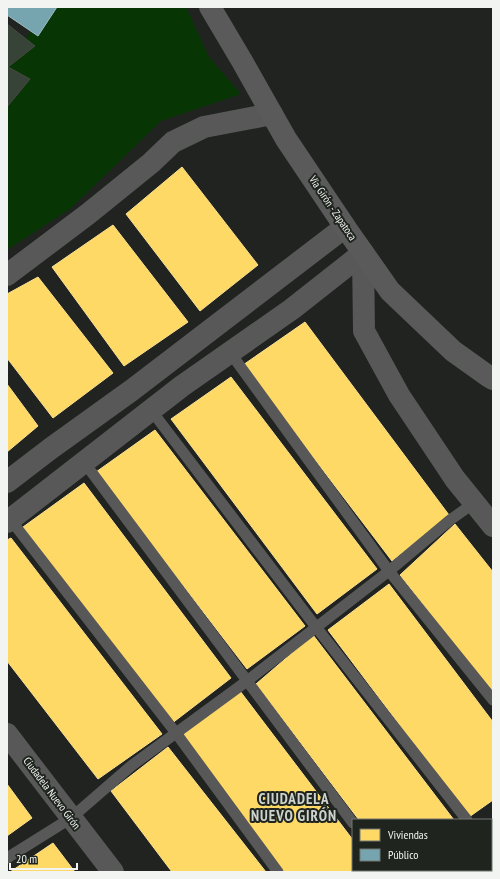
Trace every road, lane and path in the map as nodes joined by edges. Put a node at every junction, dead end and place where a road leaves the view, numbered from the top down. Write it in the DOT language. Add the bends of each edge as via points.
graph roads {
  1 [pos="210,7"];
  2 [pos="272,114"];
  3 [pos="345,228"];
  4 [pos="363,253"];
  5 [pos="7,275"];
  6 [pos="229,351"];
  7 [pos="493,379"];
  8 [pos="151,410"];
  9 [pos="84,462"];
  10 [pos="7,482"];
  11 [pos="474,503"];
  12 [pos="9,520"];
  13 [pos="493,526"];
  14 [pos="388,571"];
  15 [pos="316,627"];
  16 [pos="246,681"];
  17 [pos="493,700"];
  18 [pos="176,733"];
  19 [pos="7,734"];
  20 [pos="71,818"];
  21 [pos="466,819"];
  22 [pos="352,822"];
  23 [pos="7,858"];
  24 [pos="113,872"];
  25 [pos="278,872"];
  1 -- 2 [label="main road, Vía Girón - Zapatoca"];
  2 -- 3 [label="main road, Vía Girón - Zapatoca"];
  2 -- 5 [label="street" via="204,127 172,142 151,163 88,214"];
  3 -- 4 [label="main road, Vía Girón - Zapatoca"];
  3 -- 10 [label="street"];
  4 -- 6 [label="street" via="292,309"];
  4 -- 7 [label="main road, Vía Girón - Zapatoca" via="390,292 453,351"];
  4 -- 11 [label="street" via="364,331 399,395"];
  6 -- 8 [label="street"];
  6 -- 14 [label="lane"];
  8 -- 9 [label="street"];
  8 -- 15 [label="lane"];
  9 -- 12 [label="street"];
  9 -- 16 [label="lane"];
  11 -- 13 [label="street"];
  11 -- 14 [label="lane"];
  12 -- 18 [label="lane"];
  14 -- 15 [label="lane"];
  14 -- 17 [label="lane"];
  15 -- 16 [label="lane"];
  15 -- 21 [label="lane"];
  16 -- 18 [label="lane"];
  16 -- 22 [label="lane"];
  18 -- 20 [label="lane" via="131,766"];
  18 -- 25 [label="lane"];
  19 -- 20 [label="street, Ciudadela Nuevo Girón"];
  20 -- 23 [label="lane"];
  20 -- 24 [label="street, Ciudadela Nuevo Girón"];
}
